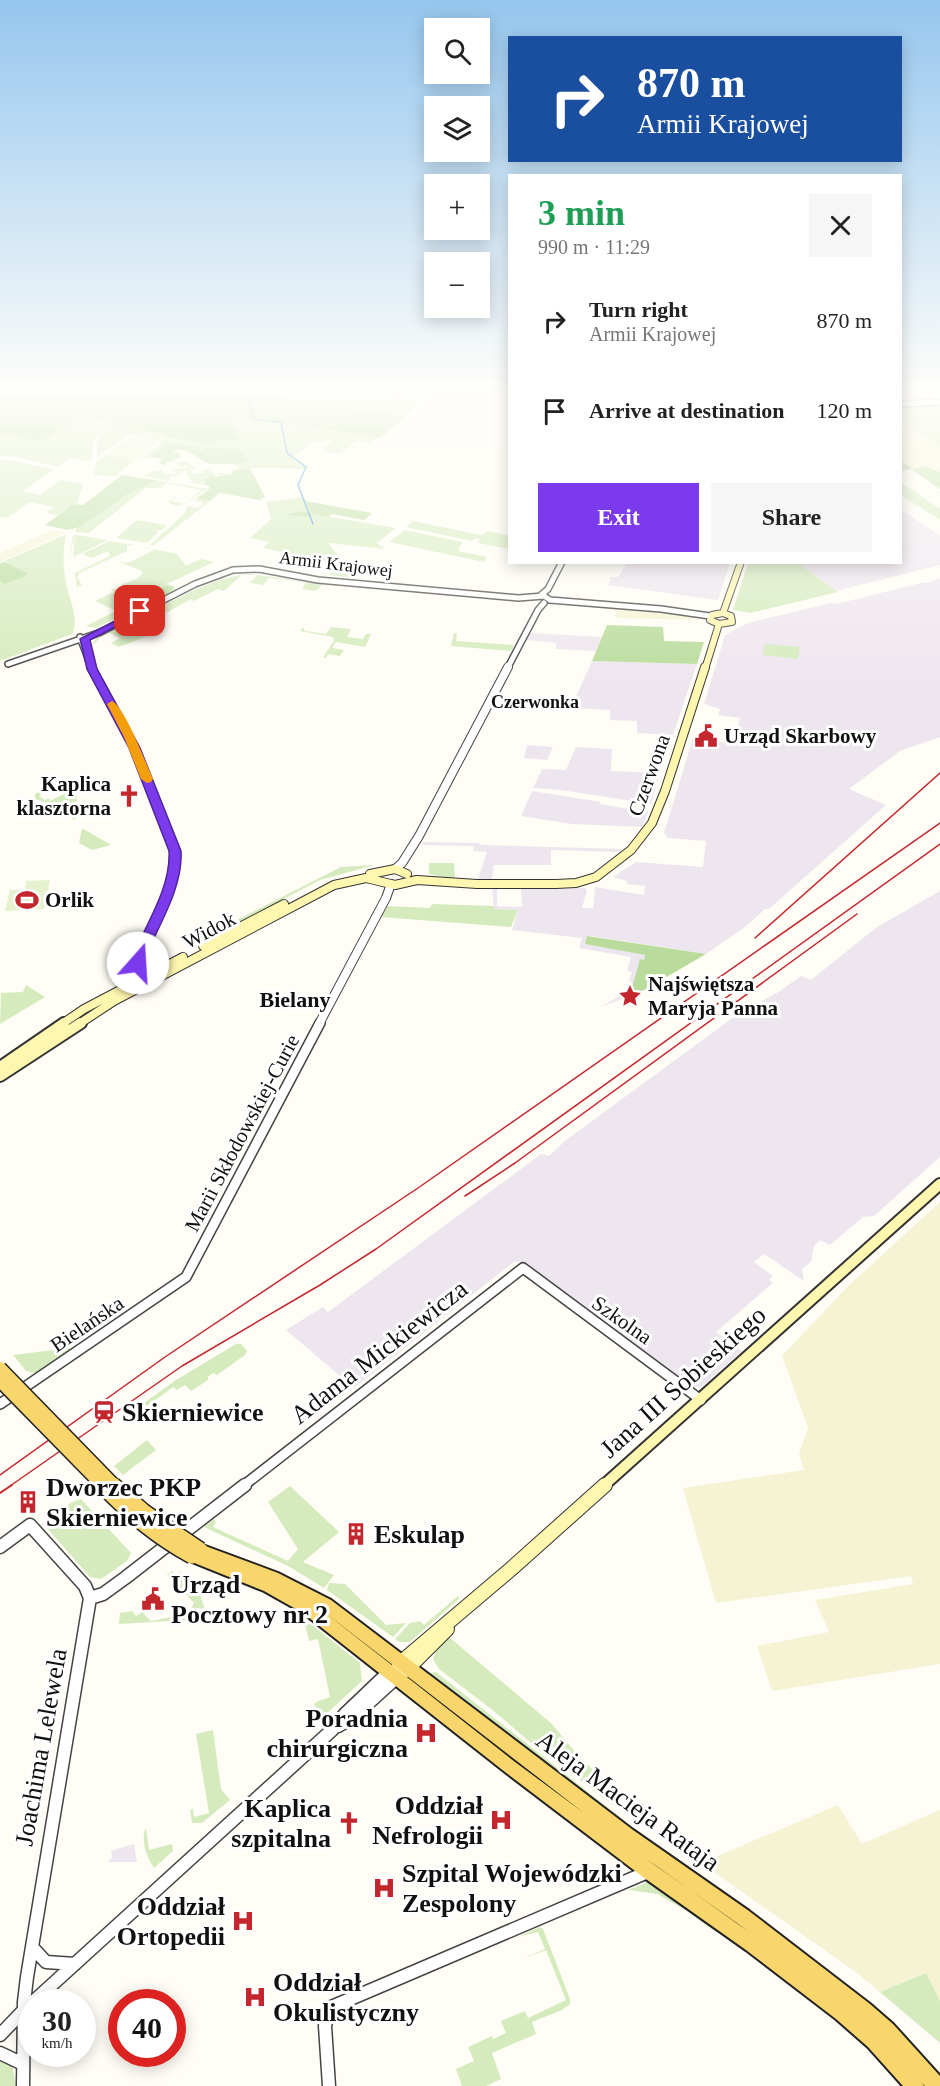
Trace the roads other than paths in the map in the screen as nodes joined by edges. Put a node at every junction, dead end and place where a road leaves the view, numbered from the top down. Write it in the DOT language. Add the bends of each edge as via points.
graph roads {
  1 [pos="561,564"];
  2 [pos="740,564"];
  3 [pos="541,601"];
  4 [pos="723,613"];
  5 [pos="710,616"];
  6 [pos="719,624"];
  7 [pos="82,640"];
  8 [pos="8,663"];
  9 [pos="0,666"];
  10 [pos="410,852"];
  11 [pos="395,869"];
  12 [pos="405,876"];
  13 [pos="385,879"];
  14 [pos="150,977"];
  15 [pos="0,1066"];
  16 [pos="0,1076"];
  17 [pos="940,1184"];
  18 [pos="523,1268"];
  19 [pos="190,1270"];
  20 [pos="0,1368"];
  21 [pos="0,1381"];
  22 [pos="701,1400"];
  23 [pos="0,1404"];
  24 [pos="0,1546"];
  25 [pos="196,1553"];
  26 [pos="90,1598"];
  27 [pos="399,1670"];
  28 [pos="667,1864"];
  29 [pos="649,1871"];
  30 [pos="32,1947"];
  31 [pos="75,1964"];
  32 [pos="30,1989"];
  33 [pos="48,1989"];
  34 [pos="329,2007"];
  35 [pos="18,2017"];
  36 [pos="0,2035"];
  37 [pos="0,2053"];
  38 [pos="18,2062"];
  39 [pos="23,2067"];
  40 [pos="23,2086"];
  41 [pos="328,2086"];
  42 [pos="915,2086"];
  43 [pos="937,2086"];
  1 -- 3 [label="street"];
  2 -- 4 [label="main road"];
  3 -- 5 [label="street, Armii Krajowej"];
  3 -- 7 [label="street, Armii Krajowej" via="318,580 249,569 214,576"];
  3 -- 10 [label="street"];
  4 -- 5 [label="main road"];
  4 -- 6 [label="main road, Czerwona" via="733,620"];
  5 -- 6 [label="main road"];
  6 -- 12 [label="main road, Czerwona" via="663,796 647,831 631,850 596,877 576,883 477,884"];
  7 -- 8 [label="street, Armii Krajowej"];
  7 -- 8 [label="street, Armii Krajowej"];
  7 -- 14 [label="street" via="89,663 135,748 175,851 173,879 138,959"];
  8 -- 9 [label="street, Armii Krajowej"];
  10 -- 11 [label="street"];
  10 -- 12 [label="street"];
  11 -- 12 [label="main road"];
  11 -- 13 [label="main road"];
  12 -- 13 [label="main road"];
  13 -- 14 [label="main road, Widok" via="366,878 334,885"];
  13 -- 19 [label="street, Marii Skłodowskiej-Curie" via="386,898"];
  14 -- 15 [label="main road, Widok" via="80,1012"];
  14 -- 16 [label="main road, Widok"];
  17 -- 22 [label="main road, Jana III Sobieskiego"];
  18 -- 22 [label="street, Szkolna"];
  18 -- 26 [label="street, Adama Mickiewicza" via="116,1585"];
  19 -- 23 [label="street, Bielańska" via="180,1283"];
  20 -- 25 [label="main road, bridge" via="137,1506"];
  21 -- 25 [label="main road, bridge" via="134,1518 167,1542"];
  22 -- 27 [label="main road, Jana III Sobieskiego"];
  24 -- 26 [label="street" via="30,1525 86,1588"];
  25 -- 27 [label="main road, Aleja Macieja Rataja" via="326,1605"];
  26 -- 30 [label="street, Joachima Lelewela"];
  27 -- 28 [label="main road, Aleja Macieja Rataja"];
  27 -- 29 [label="main road, Aleja Macieja Rataja" via="510,1767"];
  27 -- 31 [label="street, Jana III Sobieskiego" via="353,1717 332,1730"];
  28 -- 29 [label="street"];
  28 -- 43 [label="main road, Aleja Macieja Rataja" via="864,2010 902,2045"];
  29 -- 34 [label="street"];
  29 -- 42 [label="main road, Aleja Macieja Rataja" via="842,2013"];
  30 -- 31 [label="street" via="44,1963"];
  30 -- 32 [label="street, Joachima Lelewela"];
  31 -- 33 [label="street, Jana III Sobieskiego"];
  34 -- 41 [label="street" via="325,2026"];
  35 -- 36 [label="street, Jana III Sobieskiego"];
  37 -- 38 [label="street"];
  39 -- 40 [label="street, Joachima Lelewela"];
}
